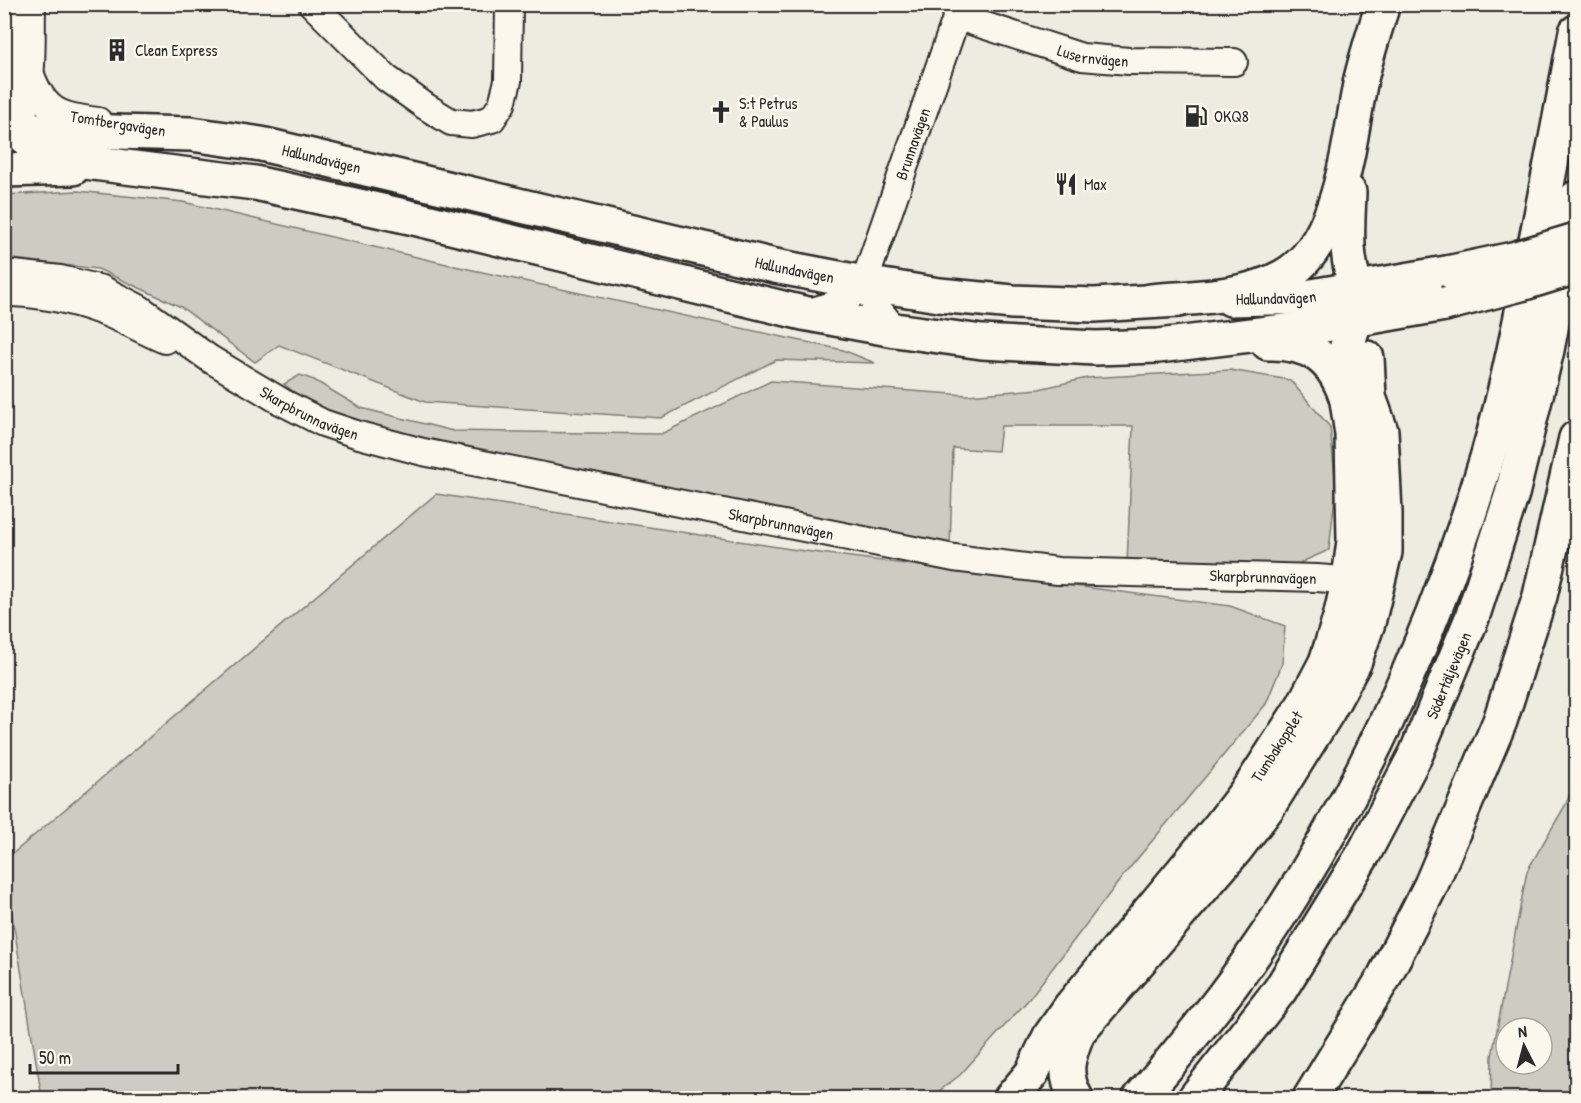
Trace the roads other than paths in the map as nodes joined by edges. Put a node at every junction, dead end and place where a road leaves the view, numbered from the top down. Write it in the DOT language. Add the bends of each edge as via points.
graph roads {
  1 [pos="9,4"];
  2 [pos="32,4"];
  3 [pos="312,4"];
  4 [pos="510,4"];
  5 [pos="1383,4"];
  6 [pos="960,10"];
  7 [pos="1576,32"];
  8 [pos="1234,62"];
  9 [pos="14,81"];
  10 [pos="8,134"];
  11 [pos="191,134"];
  12 [pos="1350,148"];
  13 [pos="119,167"];
  14 [pos="4,170"];
  15 [pos="1576,198"];
  16 [pos="1576,240"];
  17 [pos="1576,267"];
  18 [pos="4,273"];
  19 [pos="864,283"];
  20 [pos="1356,289"];
  21 [pos="4,293"];
  22 [pos="1151,301"];
  23 [pos="1408,312"];
  24 [pos="803,313"];
  25 [pos="1355,321"];
  26 [pos="895,330"];
  27 [pos="1164,345"];
  28 [pos="210,359"];
  29 [pos="1347,401"];
  30 [pos="1381,431"];
  31 [pos="1576,438"];
  32 [pos="1363,581"];
  33 [pos="1074,1095"];
  34 [pos="1011,1098"];
  35 [pos="1140,1098"];
  36 [pos="1195,1098"];
  37 [pos="1310,1098"];
  1 -- 9 [label="street, Tomtbergavägen"];
  2 -- 9 [label="street, Tomtbergavägen"];
  3 -- 4 [label="street" via="386,78 452,122 472,124 492,118 502,104 507,81"];
  5 -- 12 [label="main road" via="1362,77"];
  6 -- 8 [label="street, Lusernvägen" via="1082,57 1129,62"];
  6 -- 19 [label="street, Brunnavägen"];
  7 -- 35 [label="main road" via="1518,335 1487,456 1438,604 1377,741 1316,857 1247,964"];
  9 -- 10 [label="street, Tomtbergavägen"];
  9 -- 11 [label="street, Tomtbergavägen" via="66,115"];
  10 -- 11 [label="main road, Hallundavägen"];
  10 -- 13 [label="main road, Hallundavägen" via="47,155"];
  11 -- 19 [label="main road, Hallundavägen" via="261,144 775,266"];
  12 -- 20 [label="main road, Tumbakopplet" via="1348,257"];
  12 -- 22 [label="main road" via="1324,234 1308,257 1285,276 1235,293"];
  13 -- 14 [label="main road, Hallundavägen"];
  13 -- 24 [label="main road, Hallundavägen" via="255,183"];
  15 -- 36 [label="main road, Södertäljevägen" via="1547,350 1512,494 1472,618 1416,754 1364,853 1280,990"];
  16 -- 20 [label="main road, Hallundavägen, bridge" via="1512,259"];
  17 -- 23 [label="main road, Hallundavägen, bridge"];
  18 -- 28 [label="street, Skarpbrunnavägen" via="60,279 102,289 139,308"];
  19 -- 22 [label="main road, Hallundavägen" via="1013,302 1094,305"];
  19 -- 24 [label="street" via="852,297"];
  19 -- 26 [label="street"];
  20 -- 22 [label="main road, Hallundavägen" via="1306,297"];
  20 -- 25 [label="main road, Tumbakopplet"];
  21 -- 28 [label="street, Skarpbrunnavägen" via="21,293 101,311"];
  23 -- 25 [label="main road, Hallundavägen"];
  23 -- 30 [label="main road, Tumbakopplet" via="1390,324 1381,340"];
  24 -- 26 [label="main road, Hallundavägen"];
  25 -- 27 [label="main road, Hallundavägen"];
  25 -- 29 [label="main road, Tumbakopplet" via="1347,346"];
  25 -- 30 [label="main road, Tumbakopplet" via="1366,353 1369,397"];
  26 -- 27 [label="main road, Hallundavägen" via="1039,346"];
  27 -- 29 [label="main road" via="1300,346 1331,365"];
  28 -- 32 [label="street, Skarpbrunnavägen" via="323,423 412,449 954,558 1058,571"];
  29 -- 32 [label="main road, Tumbakopplet" via="1352,434 1354,541"];
  30 -- 32 [label="main road, Tumbakopplet" via="1385,552"];
  31 -- 37 [label="main road" via="1540,596 1500,721 1431,885 1383,979"];
  32 -- 33 [label="main road, Tumbakopplet" via="1368,623 1354,663 1328,711 1268,807 1236,849 1078,1032 1067,1065"];
  32 -- 34 [label="main road, Tumbakopplet" via="1340,618 1326,662 1304,704 1253,783 1071,1006 1050,1036 1032,1073"];
}
